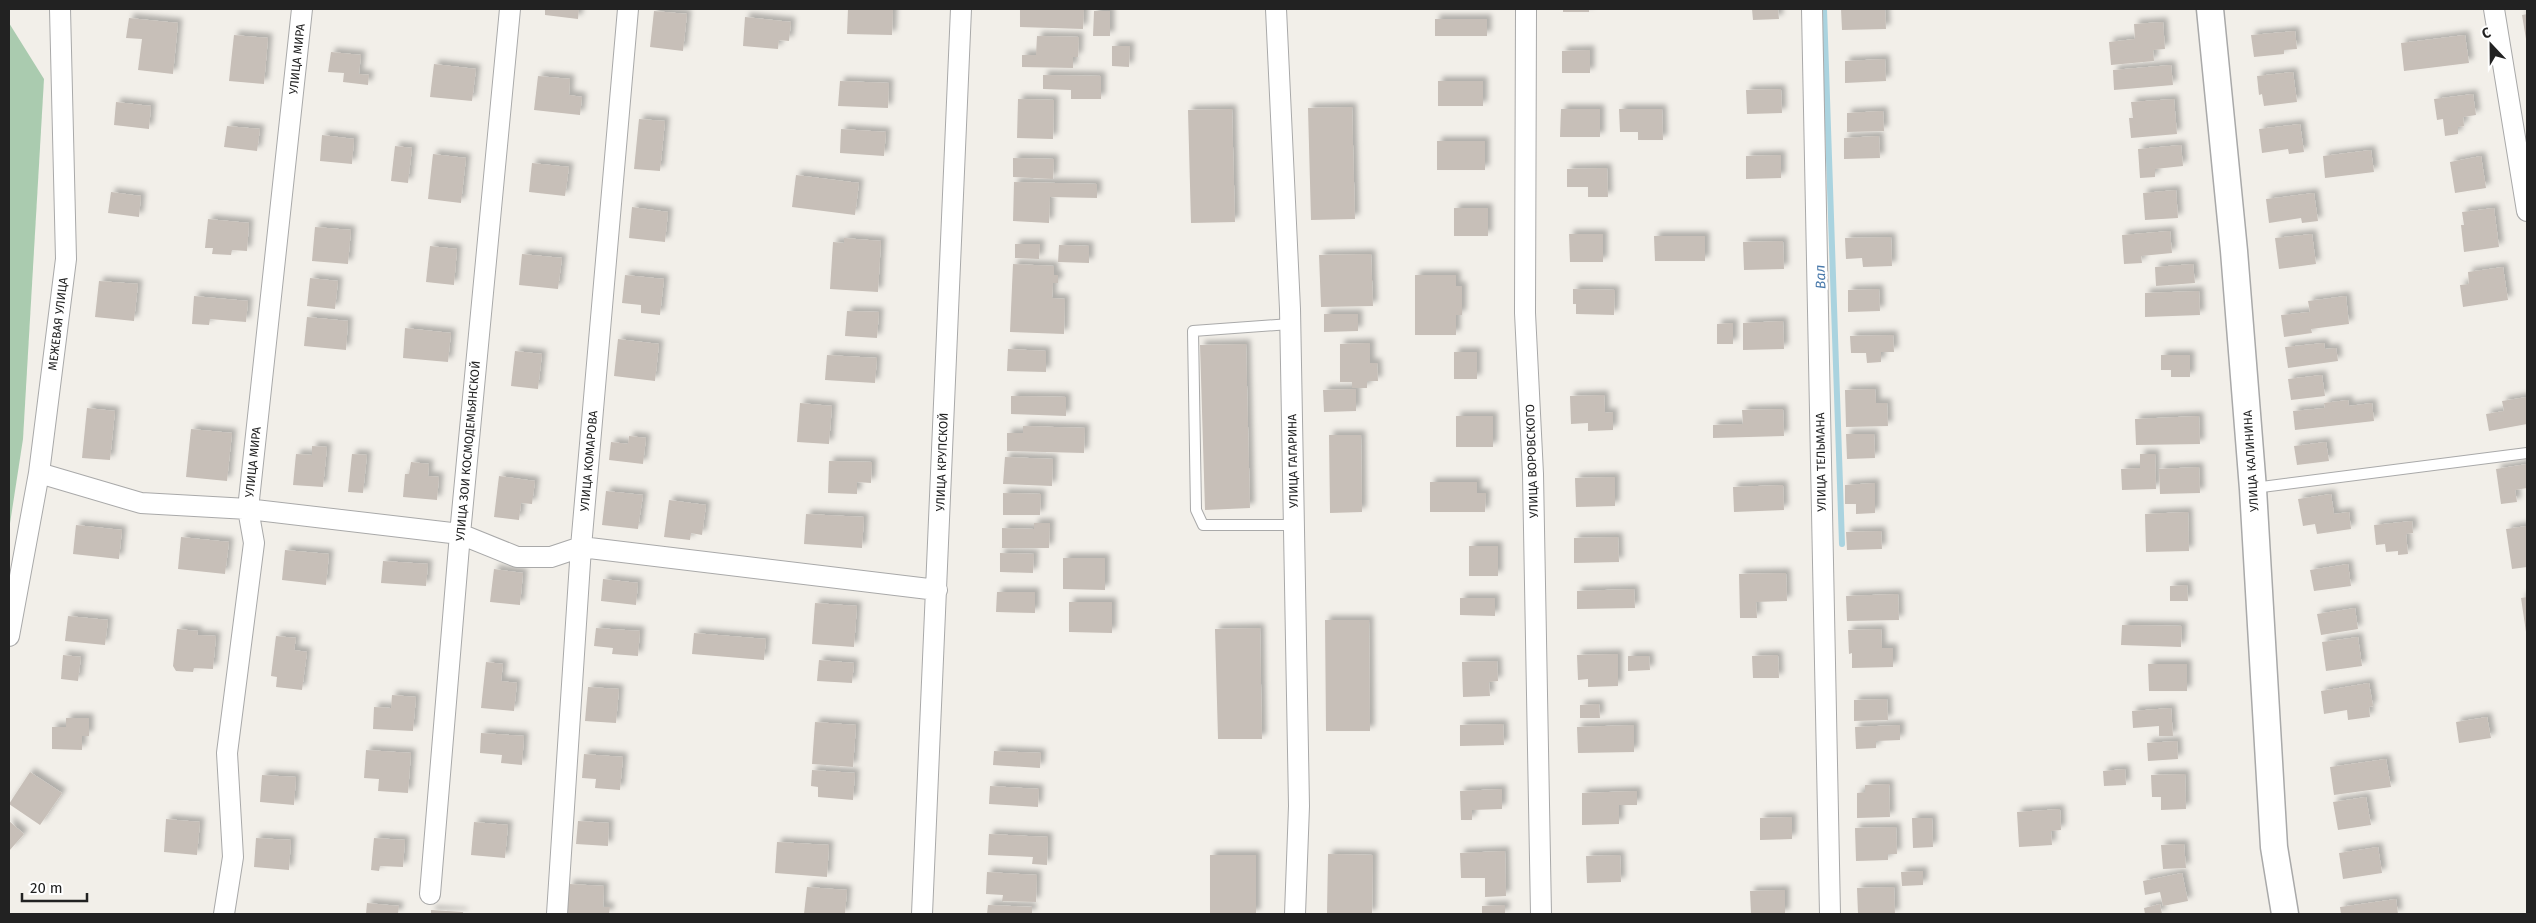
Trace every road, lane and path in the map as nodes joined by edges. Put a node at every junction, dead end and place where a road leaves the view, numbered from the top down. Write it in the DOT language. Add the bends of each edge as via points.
graph roads {
  1 [pos="60,9"];
  2 [pos="302,9"];
  3 [pos="510,9"];
  4 [pos="628,9"];
  5 [pos="961,9"];
  6 [pos="1276,9"];
  7 [pos="1526,9"];
  8 [pos="1812,9"];
  9 [pos="2210,9"];
  10 [pos="2494,9"];
  11 [pos="2527,211"];
  12 [pos="1290,324"];
  13 [pos="2527,453"];
  14 [pos="39,474"];
  15 [pos="2253,489"];
  16 [pos="248,509"];
  17 [pos="1294,525"];
  18 [pos="460,534"];
  19 [pos="581,547"];
  20 [pos="937,590"];
  21 [pos="9,636"];
  22 [pos="430,894"];
  23 [pos="224,914"];
  24 [pos="557,914"];
  25 [pos="922,914"];
  26 [pos="1295,914"];
  27 [pos="1541,914"];
  28 [pos="1830,914"];
  29 [pos="2285,914"];
  1 -- 14 [label="street, МЕЖЕВАЯ УЛИЦА" via="66,259"];
  2 -- 16 [label="street, УЛИЦА МИРА"];
  3 -- 18 [label="street, УЛИЦА ЗОИ КОСМОДЕМЬЯНСКОЙ"];
  4 -- 19 [label="street, УЛИЦА КОМАРОВА"];
  5 -- 20 [label="street, УЛИЦА КРУПСКОЙ"];
  6 -- 12 [label="street, УЛИЦА ГАГАРИНА"];
  7 -- 27 [label="street, УЛИЦА ВОРОВСКОГО" via="1525,314 1533,474"];
  8 -- 28 [label="street, УЛИЦА ТЕЛЬМАНА"];
  9 -- 15 [label="street, УЛИЦА КАЛИНИНА"];
  10 -- 11 [label="street"];
  12 -- 17 [label="street, УЛИЦА ГАГАРИНА"];
  12 -- 17 [label="lane" via="1193,331 1196,510 1203,524"];
  13 -- 15 [label="lane"];
  14 -- 16 [label="street" via="140,502"];
  14 -- 21 [label="street, МЕЖЕВАЯ УЛИЦА"];
  15 -- 29 [label="street, УЛИЦА КАЛИНИНА" via="2274,847"];
  16 -- 18 [label="street"];
  16 -- 23 [label="street, УЛИЦА МИРА" via="254,543 227,753 233,858"];
  17 -- 26 [label="street, УЛИЦА ГАГАРИНА" via="1298,806"];
  18 -- 19 [label="street" via="517,557 551,557"];
  18 -- 22 [label="street, УЛИЦА ЗОИ КОСМОДЕМЬЯНСКОЙ"];
  19 -- 20 [label="street"];
  19 -- 24 [label="street, УЛИЦА КОМАРОВА"];
  20 -- 25 [label="street, УЛИЦА КРУПСКОЙ"];
}
